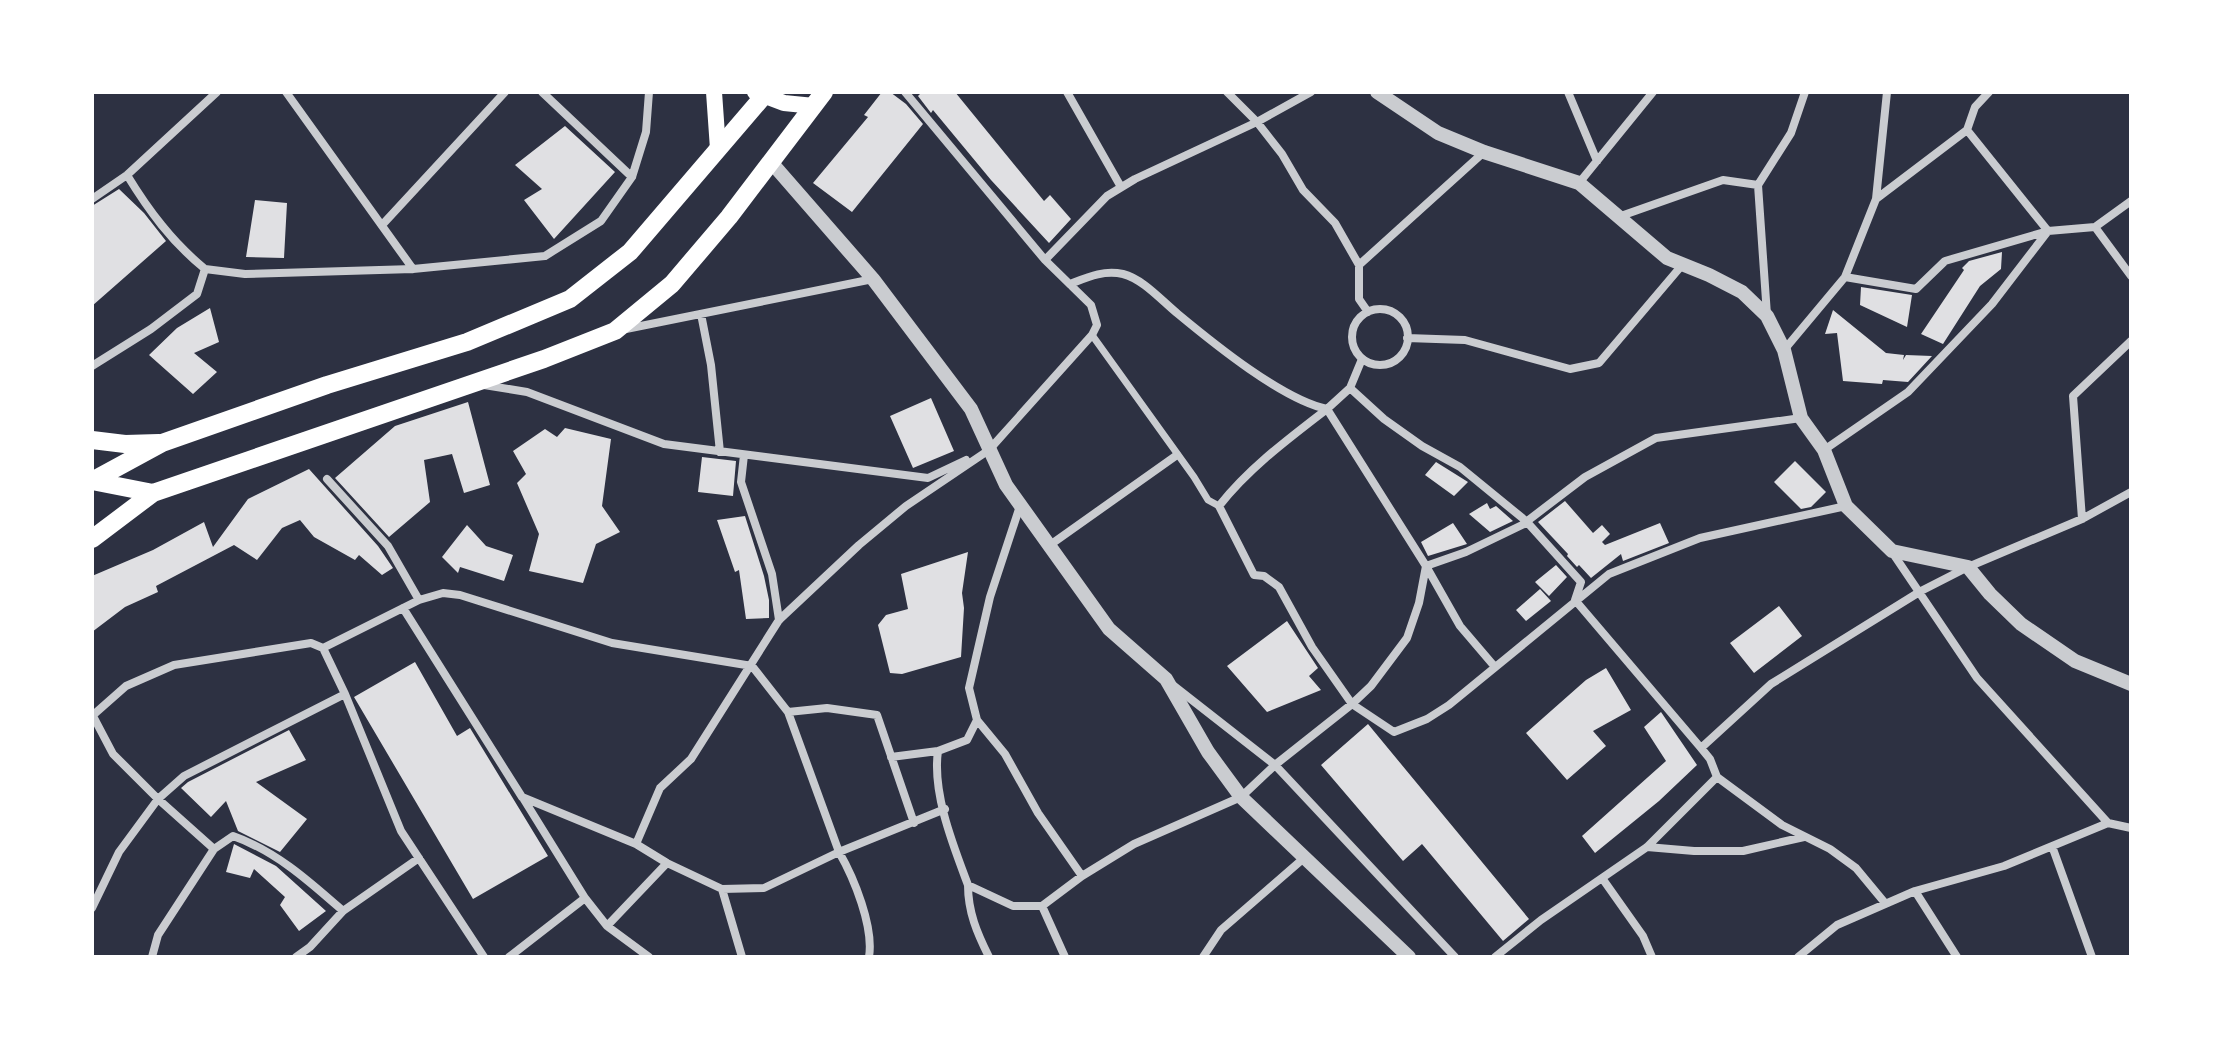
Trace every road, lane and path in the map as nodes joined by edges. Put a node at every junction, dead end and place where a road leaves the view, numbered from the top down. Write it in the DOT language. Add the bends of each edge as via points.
graph roads {
  1 [pos="217,92"];
  2 [pos="286,92"];
  3 [pos="505,92"];
  4 [pos="542,92"];
  5 [pos="649,92"];
  6 [pos="714,92"];
  7 [pos="905,92"];
  8 [pos="1067,92"];
  9 [pos="1227,92"];
  10 [pos="1311,92"];
  11 [pos="1377,92"];
  12 [pos="1568,92"];
  13 [pos="1653,92"];
  14 [pos="1805,92"];
  15 [pos="1887,92"];
  16 [pos="1989,92"];
  17 [pos="761,93"];
  18 [pos="819,99"];
  19 [pos="1257,122"];
  20 [pos="1967,130"];
  21 [pos="718,149"];
  22 [pos="1484,152"];
  23 [pos="1597,161"];
  24 [pos="771,162"];
  25 [pos="127,175"];
  26 [pos="632,177"];
  27 [pos="1579,183"];
  28 [pos="1758,185"];
  29 [pos="1121,187"];
  30 [pos="92,199"];
  31 [pos="1876,199"];
  32 [pos="2131,201"];
  33 [pos="1618,217"];
  34 [pos="383,224"];
  35 [pos="2095,227"];
  36 [pos="2048,231"];
  37 [pos="1045,260"];
  38 [pos="1683,264"];
  39 [pos="1359,265"];
  40 [pos="205,269"];
  41 [pos="413,269"];
  42 [pos="2131,276"];
  43 [pos="1845,277"];
  44 [pos="873,279"];
  45 [pos="1070,284"];
  46 [pos="1368,312"];
  47 [pos="701,314"];
  48 [pos="1767,316"];
  49 [pos="615,331"];
  50 [pos="1092,335"];
  51 [pos="1407,338"];
  52 [pos="2131,341"];
  53 [pos="1784,350"];
  54 [pos="1362,359"];
  55 [pos="92,366"];
  56 [pos="473,383"];
  57 [pos="1350,388"];
  58 [pos="1327,409"];
  59 [pos="1801,418"];
  60 [pos="92,440"];
  61 [pos="162,443"];
  62 [pos="989,450"];
  63 [pos="1824,450"];
  64 [pos="720,452"];
  65 [pos="744,455"];
  66 [pos="1177,455"];
  67 [pos="327,479"];
  68 [pos="92,481"];
  69 [pos="2131,492"];
  70 [pos="153,493"];
  71 [pos="1021,505"];
  72 [pos="1219,506"];
  73 [pos="1846,506"];
  74 [pos="2082,519"];
  75 [pos="1526,521"];
  76 [pos="92,539"];
  77 [pos="1050,545"];
  78 [pos="1892,551"];
  79 [pos="1426,566"];
  80 [pos="1968,567"];
  81 [pos="1921,591"];
  82 [pos="419,600"];
  83 [pos="1575,600"];
  84 [pos="403,608"];
  85 [pos="779,620"];
  86 [pos="323,648"];
  87 [pos="752,666"];
  88 [pos="1495,667"];
  89 [pos="1166,679"];
  90 [pos="2131,684"];
  91 [pos="345,694"];
  92 [pos="1352,704"];
  93 [pos="788,712"];
  94 [pos="92,716"];
  95 [pos="977,720"];
  96 [pos="1701,748"];
  97 [pos="938,751"];
  98 [pos="891,757"];
  99 [pos="1275,765"];
  100 [pos="1717,777"];
  101 [pos="522,797"];
  102 [pos="1241,797"];
  103 [pos="158,799"];
  104 [pos="945,809"];
  105 [pos="914,823"];
  106 [pos="2108,823"];
  107 [pos="2131,828"];
  108 [pos="1804,837"];
  109 [pos="636,844"];
  110 [pos="2052,846"];
  111 [pos="1647,847"];
  112 [pos="214,849"];
  113 [pos="839,852"];
  114 [pos="419,858"];
  115 [pos="1304,858"];
  116 [pos="667,863"];
  117 [pos="1082,876"];
  118 [pos="1602,878"];
  119 [pos="968,885"];
  120 [pos="722,889"];
  121 [pos="1915,891"];
  122 [pos="585,898"];
  123 [pos="1885,903"];
  124 [pos="1042,906"];
  125 [pos="92,908"];
  126 [pos="343,911"];
  127 [pos="607,926"];
  128 [pos="310,947"];
  129 [pos="152,957"];
  130 [pos="296,957"];
  131 [pos="317,957"];
  132 [pos="484,957"];
  133 [pos="509,957"];
  134 [pos="649,957"];
  135 [pos="742,957"];
  136 [pos="869,957"];
  137 [pos="989,957"];
  138 [pos="1065,957"];
  139 [pos="1203,957"];
  140 [pos="1409,957"];
  141 [pos="1455,957"];
  142 [pos="1495,957"];
  143 [pos="1652,957"];
  144 [pos="1798,957"];
  145 [pos="1957,957"];
  146 [pos="2092,957"];
  1 -- 25 [label="street"];
  2 -- 34 [label="street"];
  3 -- 34 [label="street"];
  4 -- 26 [label="street"];
  5 -- 26 [label="street" via="646,132"];
  6 -- 21 [label="main road"];
  7 -- 37 [label="street"];
  8 -- 29 [label="street"];
  9 -- 19 [label="street"];
  10 -- 19 [label="street"];
  11 -- 22 [label="street" via="1438,133"];
  12 -- 23 [label="street"];
  13 -- 23 [label="street"];
  14 -- 28 [label="street" via="1791,133"];
  15 -- 31 [label="street"];
  16 -- 20 [label="street" via="1975,107"];
  17 -- 18 [label="main road" via="784,103"];
  17 -- 21 [label="main road"];
  18 -- 24 [label="main road"];
  19 -- 29 [label="street"];
  19 -- 39 [label="street" via="1303,190 1335,223"];
  20 -- 31 [label="street"];
  20 -- 36 [label="street"];
  21 -- 61 [label="main road" via="630,252 570,299 467,342"];
  22 -- 27 [label="street"];
  22 -- 39 [label="street"];
  23 -- 27 [label="street"];
  24 -- 44 [label="street"];
  24 -- 49 [label="main road" via="672,284"];
  25 -- 30 [label="street"];
  25 -- 40 [label="street" via="149,212"];
  26 -- 41 [label="street" via="601,221 545,256"];
  27 -- 33 [label="street"];
  28 -- 33 [label="street" via="1723,180"];
  28 -- 48 [label="street"];
  29 -- 37 [label="street"];
  31 -- 43 [label="street"];
  32 -- 35 [label="street"];
  33 -- 38 [label="street" via="1667,258"];
  34 -- 41 [label="street"];
  35 -- 36 [label="street"];
  35 -- 42 [label="street"];
  36 -- 43 [label="street" via="1945,261 1916,289"];
  36 -- 63 [label="street" via="1992,304 1908,392"];
  37 -- 45 [label="street"];
  38 -- 48 [label="street" via="1742,292"];
  38 -- 51 [label="street" via="1599,363 1570,369 1465,340"];
  39 -- 46 [label="street" via="1359,299"];
  40 -- 41 [label="street" via="245,274"];
  40 -- 55 [label="street" via="197,294"];
  43 -- 53 [label="street"];
  44 -- 47 [label="street"];
  44 -- 62 [label="street" via="971,409"];
  45 -- 50 [label="street" via="1091,305 1097,325"];
  45 -- 58 [label="street" via="1101,272 1126,275 1227,352 1307,405"];
  46 -- 51 [label="street" via="1396,315"];
  46 -- 54 [label="street" via="1352,334"];
  47 -- 49 [label="street"];
  47 -- 64 [label="street"];
  48 -- 53 [label="street"];
  49 -- 56 [label="main road"];
  50 -- 62 [label="street"];
  50 -- 66 [label="street"];
  51 -- 54 [label="street" via="1395,361 1378,365"];
  52 -- 74 [label="street" via="2073,396"];
  53 -- 59 [label="street"];
  54 -- 57 [label="street"];
  56 -- 64 [label="street" via="527,392 664,444"];
  56 -- 70 [label="main road"];
  57 -- 58 [label="street"];
  57 -- 75 [label="street" via="1384,419 1460,467"];
  58 -- 72 [label="street" via="1237,483"];
  58 -- 79 [label="street"];
  59 -- 63 [label="street"];
  59 -- 75 [label="street" via="1656,438 1585,477"];
  60 -- 61 [label="main road"];
  61 -- 68 [label="main road"];
  62 -- 65 [label="street" via="928,478"];
  62 -- 71 [label="street"];
  62 -- 85 [label="street" via="906,506"];
  63 -- 73 [label="street"];
  64 -- 65 [label="street"];
  65 -- 85 [label="street" via="741,482 772,574"];
  66 -- 72 [label="street" via="1208,500"];
  66 -- 77 [label="street"];
  67 -- 82 [label="street" via="388,546"];
  68 -- 70 [label="main road"];
  69 -- 74 [label="street"];
  70 -- 76 [label="main road"];
  71 -- 77 [label="street"];
  71 -- 95 [label="street" via="990,597 969,688"];
  72 -- 92 [label="street" via="1254,575 1279,587"];
  73 -- 78 [label="street"];
  73 -- 83 [label="street" via="1700,538 1609,574"];
  74 -- 80 [label="street"];
  75 -- 79 [label="street"];
  75 -- 83 [label="street" via="1581,582"];
  77 -- 89 [label="street" via="1109,629"];
  78 -- 80 [label="street"];
  78 -- 81 [label="street"];
  79 -- 88 [label="street" via="1460,626"];
  79 -- 92 [label="street" via="1407,638"];
  80 -- 81 [label="street"];
  80 -- 90 [label="street" via="2021,624 2075,661"];
  81 -- 96 [label="street" via="1771,684"];
  81 -- 106 [label="street" via="1977,678"];
  82 -- 84 [label="street"];
  82 -- 87 [label="street" via="443,593 460,595 612,643"];
  83 -- 88 [label="street"];
  83 -- 96 [label="street"];
  84 -- 86 [label="street"];
  84 -- 101 [label="street"];
  85 -- 87 [label="street"];
  86 -- 91 [label="street"];
  86 -- 94 [label="street" via="311,643 174,665 126,686"];
  87 -- 93 [label="street"];
  87 -- 109 [label="street" via="691,759 660,788"];
  88 -- 92 [label="street" via="1449,705 1394,732"];
  89 -- 99 [label="street"];
  89 -- 102 [label="street"];
  91 -- 103 [label="street" via="184,776"];
  91 -- 114 [label="street" via="401,831"];
  92 -- 99 [label="street"];
  93 -- 98 [label="street" via="827,708 877,715"];
  93 -- 113 [label="street"];
  94 -- 103 [label="street" via="113,754"];
  95 -- 97 [label="street" via="967,740"];
  95 -- 117 [label="street" via="1005,754"];
  96 -- 100 [label="street"];
  97 -- 98 [label="street"];
  97 -- 104 [label="street" via="935,771"];
  98 -- 105 [label="street"];
  99 -- 102 [label="street"];
  99 -- 141 [label="street"];
  100 -- 108 [label="street"];
  100 -- 111 [label="street"];
  101 -- 109 [label="street"];
  101 -- 122 [label="street"];
  102 -- 115 [label="street"];
  102 -- 117 [label="street" via="1134,844"];
  103 -- 112 [label="street"];
  103 -- 125 [label="street" via="119,852"];
  104 -- 105 [label="street"];
  104 -- 119 [label="street"];
  105 -- 113 [label="street"];
  106 -- 107 [label="street"];
  106 -- 110 [label="street"];
  108 -- 111 [label="street" via="1743,851"];
  108 -- 123 [label="street" via="1856,868"];
  109 -- 116 [label="street"];
  110 -- 121 [label="street" via="2004,866"];
  110 -- 146 [label="street"];
  111 -- 118 [label="street"];
  112 -- 126 [label="street" via="233,836 251,842 296,870"];
  112 -- 129 [label="street" via="158,935"];
  113 -- 120 [label="street" via="764,888"];
  113 -- 136 [label="street" via="853,876 871,944"];
  114 -- 126 [label="street"];
  114 -- 132 [label="street"];
  115 -- 139 [label="street" via="1221,930"];
  115 -- 140 [label="street"];
  116 -- 120 [label="street"];
  116 -- 127 [label="street"];
  117 -- 124 [label="street"];
  118 -- 142 [label="street"];
  118 -- 143 [label="street"];
  119 -- 124 [label="street" via="1013,906"];
  119 -- 137 [label="street" via="975,930"];
  120 -- 135 [label="street"];
  121 -- 123 [label="street"];
  121 -- 145 [label="street"];
  122 -- 127 [label="street"];
  122 -- 133 [label="street"];
  123 -- 144 [label="street" via="1837,925"];
  124 -- 138 [label="street"];
  126 -- 128 [label="street"];
  127 -- 134 [label="street"];
  128 -- 130 [label="street"];
  128 -- 131 [label="street"];
}
